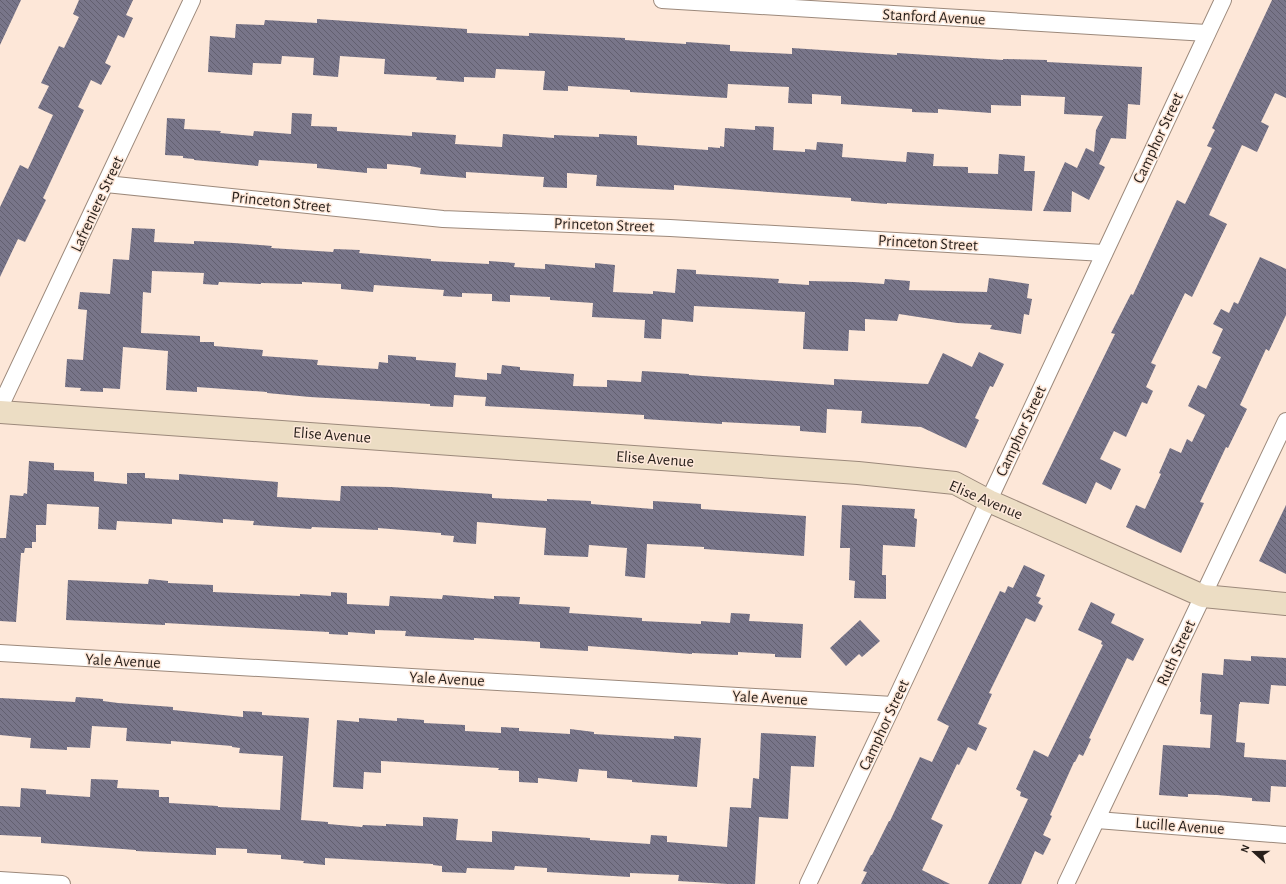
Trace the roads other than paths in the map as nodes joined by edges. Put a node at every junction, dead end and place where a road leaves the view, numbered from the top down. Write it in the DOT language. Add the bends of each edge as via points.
graph roads {
  1 [pos="192,0"];
  2 [pos="662,0"];
  3 [pos="1224,0"];
  4 [pos="1207,33"];
  5 [pos="106,184"];
  6 [pos="1104,253"];
  7 [pos="0,407"];
  8 [pos="0,412"];
  9 [pos="1286,421"];
  10 [pos="989,501"];
  11 [pos="1202,596"];
  12 [pos="1286,604"];
  13 [pos="0,654"];
  14 [pos="893,705"];
  15 [pos="1097,820"];
  16 [pos="1286,834"];
  17 [pos="0,880"];
  18 [pos="62,884"];
  19 [pos="808,884"];
  20 [pos="1066,884"];
  1 -- 5 [label="street, Lafreniere Street"];
  2 -- 4 [label="street, Stanford Avenue"];
  3 -- 4 [label="street, Camphor Street"];
  4 -- 6 [label="street, Camphor Street"];
  5 -- 6 [label="street, Princeton Street" via="443,218 670,228"];
  5 -- 7 [label="street, Lafreniere Street"];
  6 -- 10 [label="street, Camphor Street"];
  8 -- 10 [label="street, Elise Avenue" via="858,473 955,483"];
  9 -- 11 [label="street, Ruth Street"];
  10 -- 11 [label="street, Elise Avenue"];
  10 -- 14 [label="street, Camphor Street"];
  11 -- 12 [label="street, Elise Avenue"];
  11 -- 15 [label="street, Ruth Street"];
  13 -- 14 [label="street, Yale Avenue"];
  14 -- 19 [label="street, Camphor Street"];
  15 -- 16 [label="street, Lucille Avenue"];
  15 -- 20 [label="street, Ruth Street"];
  17 -- 18 [label="street"];
}
